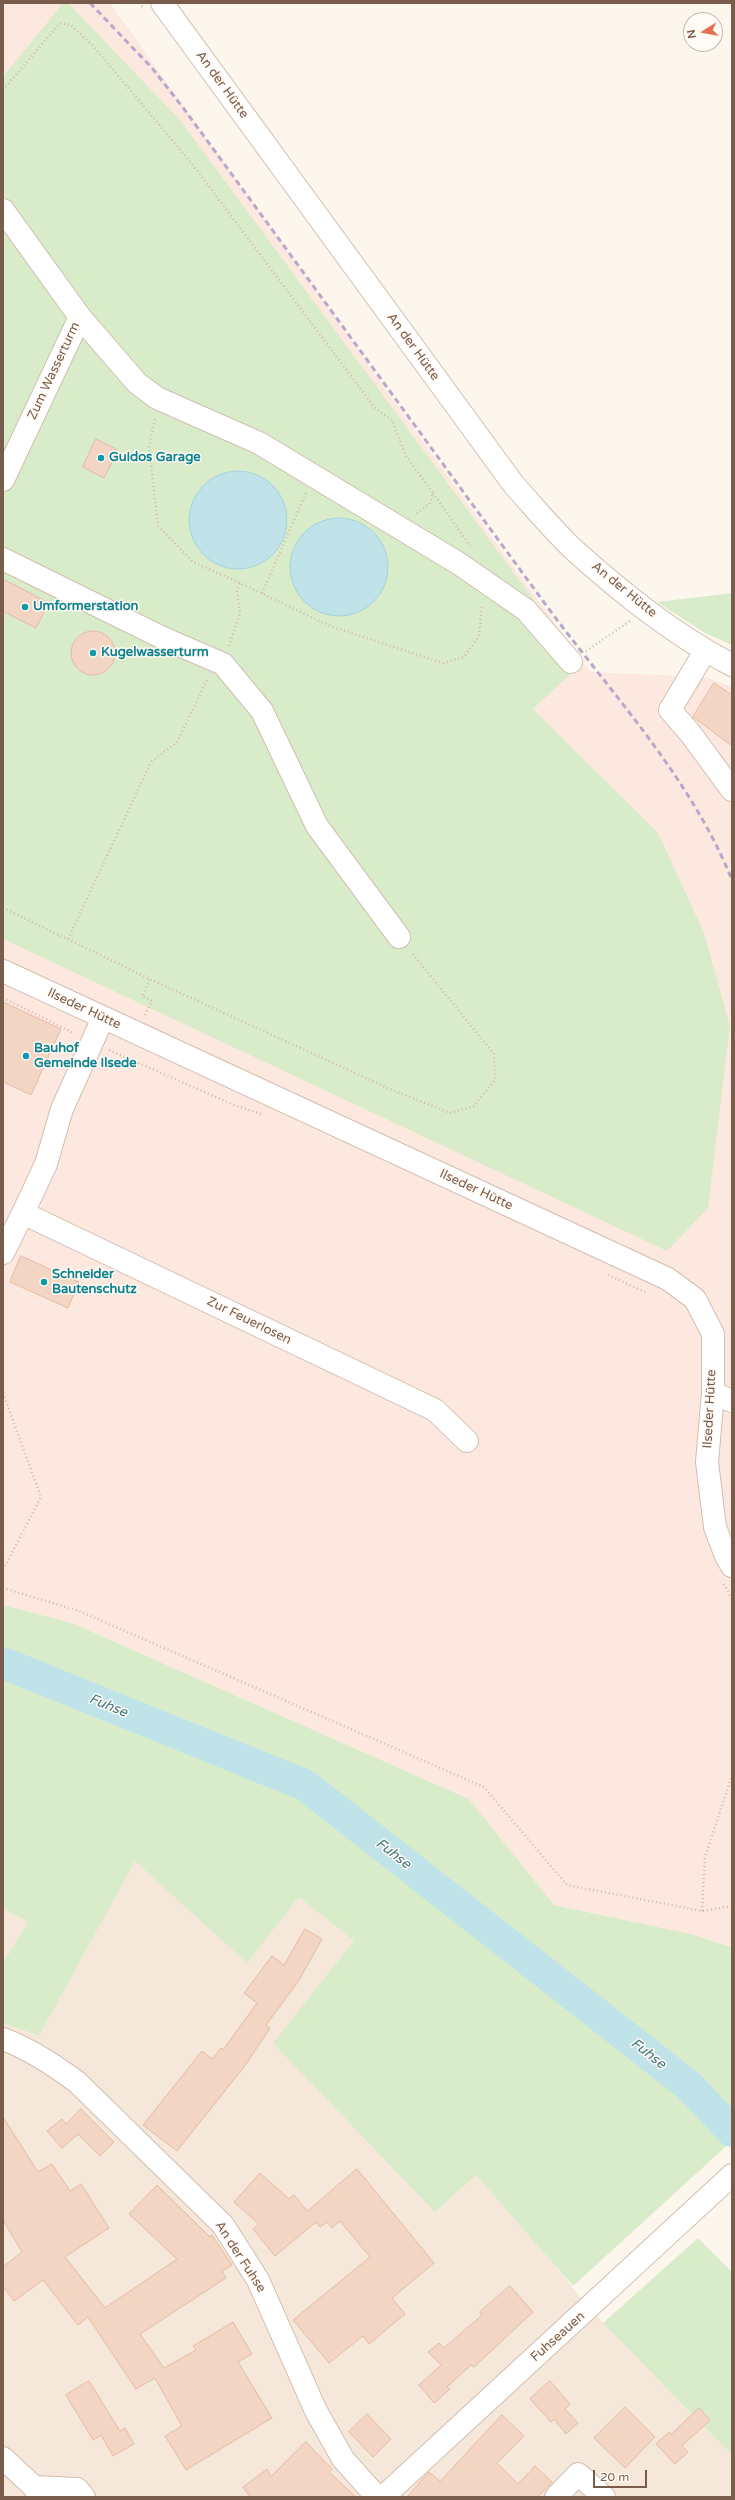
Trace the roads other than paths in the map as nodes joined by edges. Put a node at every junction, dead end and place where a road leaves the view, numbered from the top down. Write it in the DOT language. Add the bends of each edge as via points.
graph roads {
  1 [pos="162,3"];
  2 [pos="3,210"];
  3 [pos="80,317"];
  4 [pos="3,480"];
  5 [pos="3,559"];
  6 [pos="705,651"];
  7 [pos="571,662"];
  8 [pos="732,665"];
  9 [pos="732,790"];
  10 [pos="399,937"];
  11 [pos="3,972"];
  12 [pos="103,1018"];
  13 [pos="23,1213"];
  14 [pos="3,1253"];
  15 [pos="723,1397"];
  16 [pos="467,1441"];
  17 [pos="726,1572"];
  18 [pos="3,2039"];
  19 [pos="732,2175"];
  20 [pos="3,2458"];
  21 [pos="37,2492"];
  22 [pos="84,2497"];
  23 [pos="377,2497"];
  24 [pos="383,2497"];
  25 [pos="556,2497"];
  26 [pos="604,2497"];
  1 -- 6 [label="street, An der Hütte" via="514,485 573,549 644,608"];
  2 -- 3 [label="street, Zum Wasserturm"];
  3 -- 4 [label="street, Zum Wasserturm"];
  3 -- 7 [label="street" via="136,384 160,399 259,443 458,563 526,610"];
  5 -- 10 [label="street" via="163,638 220,662 262,711 317,826"];
  6 -- 8 [label="street, An der Hütte"];
  6 -- 9 [label="street" via="670,710"];
  11 -- 12 [label="street, Ilseder Hütte"];
  12 -- 13 [label="street" via="62,1109 46,1164"];
  12 -- 15 [label="street, Ilseder Hütte" via="668,1279 695,1299 713,1334"];
  13 -- 14 [label="street"];
  13 -- 16 [label="street, Zur Feuerlosen" via="435,1410"];
  15 -- 17 [label="street, Ilseder Hütte" via="707,1462 715,1527 726,1556"];
  18 -- 23 [label="street, An der Fuhse" via="18,2044 50,2062 78,2082 223,2225 258,2280 316,2411 343,2459"];
  19 -- 24 [label="street, Fuhseauen"];
  20 -- 21 [label="street"];
  21 -- 22 [label="street" via="77,2489"];
  25 -- 26 [label="street" via="578,2474"];
}
